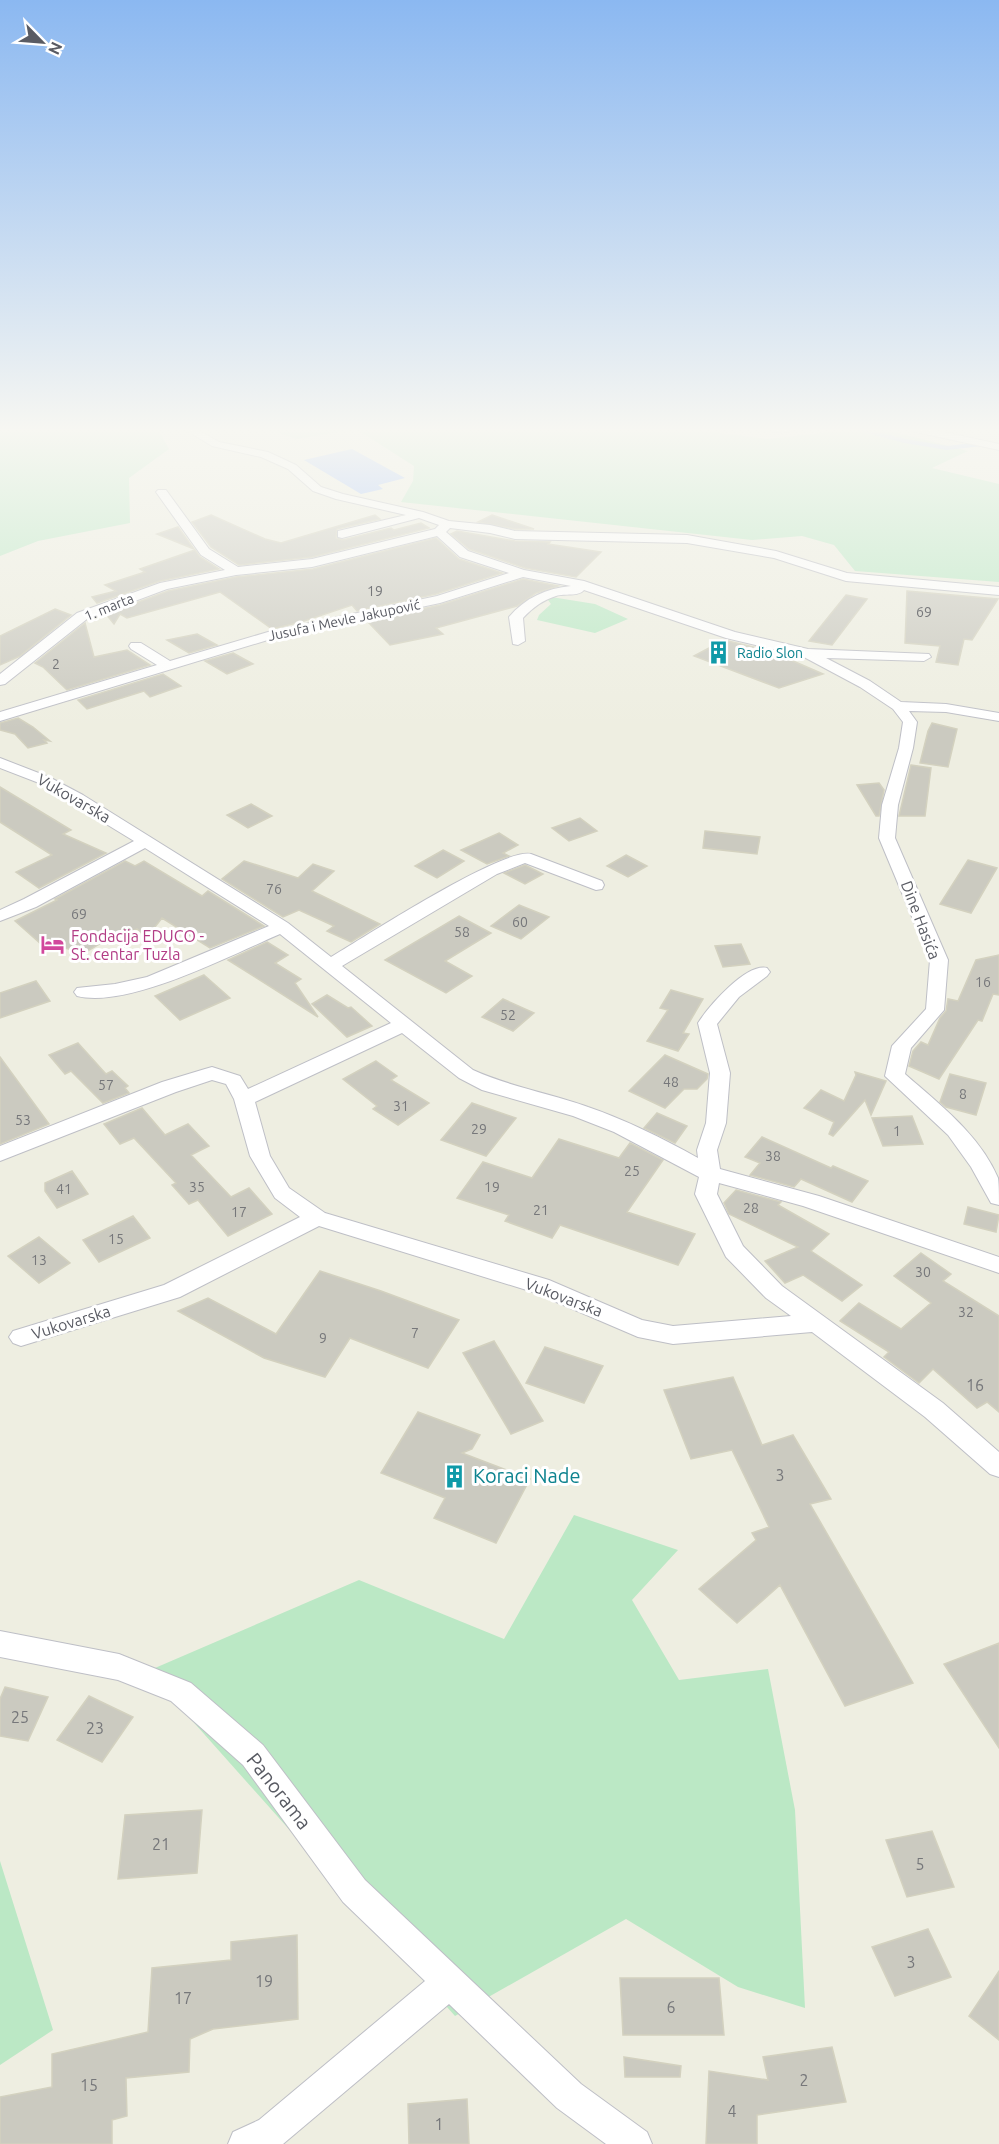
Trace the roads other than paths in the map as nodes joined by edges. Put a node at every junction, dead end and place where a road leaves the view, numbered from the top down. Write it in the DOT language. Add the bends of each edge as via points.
graph roads {
  1 [pos="189,529"];
  2 [pos="361,529"];
  3 [pos="439,529"];
  4 [pos="444,529"];
  5 [pos="490,529"];
  6 [pos="342,534"];
  7 [pos="236,571"];
  8 [pos="522,573"];
  9 [pos="999,591"];
  10 [pos="602,592"];
  11 [pos="518,641"];
  12 [pos="136,646"];
  13 [pos="807,653"];
  14 [pos="924,657"];
  15 [pos="166,665"];
  16 [pos="0,681"];
  17 [pos="898,706"];
  18 [pos="0,717"];
  19 [pos="999,717"];
  20 [pos="0,763"];
  21 [pos="145,841"];
  22 [pos="596,885"];
  23 [pos="0,916"];
  24 [pos="282,927"];
  25 [pos="332,964"];
  26 [pos="761,972"];
  27 [pos="83,992"];
  28 [pos="405,1024"];
  29 [pos="244,1099"];
  30 [pos="0,1154"];
  31 [pos="710,1174"];
  32 [pos="999,1198"];
  33 [pos="317,1218"];
  34 [pos="999,1265"];
  35 [pos="816,1323"];
  36 [pos="21,1337"];
  37 [pos="999,1467"];
  38 [pos="0,1644"];
  39 [pos="449,1982"];
  40 [pos="244,2144"];
  41 [pos="635,2144"];
  1 -- 7 [label="street" via="205,552"];
  2 -- 6 [label="street"];
  3 -- 7 [label="street, 1. marta" via="312,563"];
  4 -- 8 [label="street" via="464,554"];
  5 -- 9 [label="street" via="515,536 687,539 776,555 846,577"];
  7 -- 16 [label="street, 1. marta" via="164,586 90,612"];
  8 -- 10 [label="street"];
  8 -- 15 [label="street, Jusufa i Mevle Jakupović" via="440,599 268,636"];
  10 -- 11 [label="street" via="563,588 526,606 516,617"];
  10 -- 13 [label="street" via="731,635"];
  12 -- 15 [label="street"];
  13 -- 14 [label="street"];
  13 -- 17 [label="street"];
  15 -- 18 [label="street, Jusufa i Mevle Jakupović"];
  17 -- 19 [label="street" via="946,708"];
  17 -- 32 [label="street, Dine Hasića" via="910,722 890,805 887,837 939,960 935,1010 902,1046 895,1076 956,1130"];
  20 -- 21 [label="street, Vukovarska" via="44,780"];
  21 -- 23 [label="street"];
  21 -- 24 [label="street, Vukovarska"];
  22 -- 25 [label="street" via="525,856 491,870"];
  24 -- 25 [label="street, Vukovarska"];
  24 -- 27 [label="street" via="153,981 116,990"];
  25 -- 28 [label="street, Vukovarska"];
  26 -- 31 [label="street" via="733,993 707,1023 720,1073 716,1123 707,1150"];
  28 -- 29 [label="street"];
  28 -- 31 [label="street, Vukovarska" via="466,1074 621,1127"];
  29 -- 30 [label="street, Vukovarska" via="233,1080 212,1073"];
  29 -- 33 [label="street, Vukovarska" via="260,1156 282,1193"];
  31 -- 34 [label="street, Vukovarska" via="800,1198"];
  31 -- 35 [label="street" via="706,1194 734,1251 774,1292"];
  33 -- 35 [label="street, Vukovarska" via="541,1286 638,1328 664,1334"];
  33 -- 36 [label="street, Vukovarska" via="172,1291"];
  35 -- 37 [label="street" via="934,1410"];
  38 -- 39 [label="street, Panorama" via="118,1667 181,1692 253,1755 354,1891"];
  39 -- 40 [label="street" via="272,2132"];
  39 -- 41 [label="street, Panorama" via="569,2096"];
}
